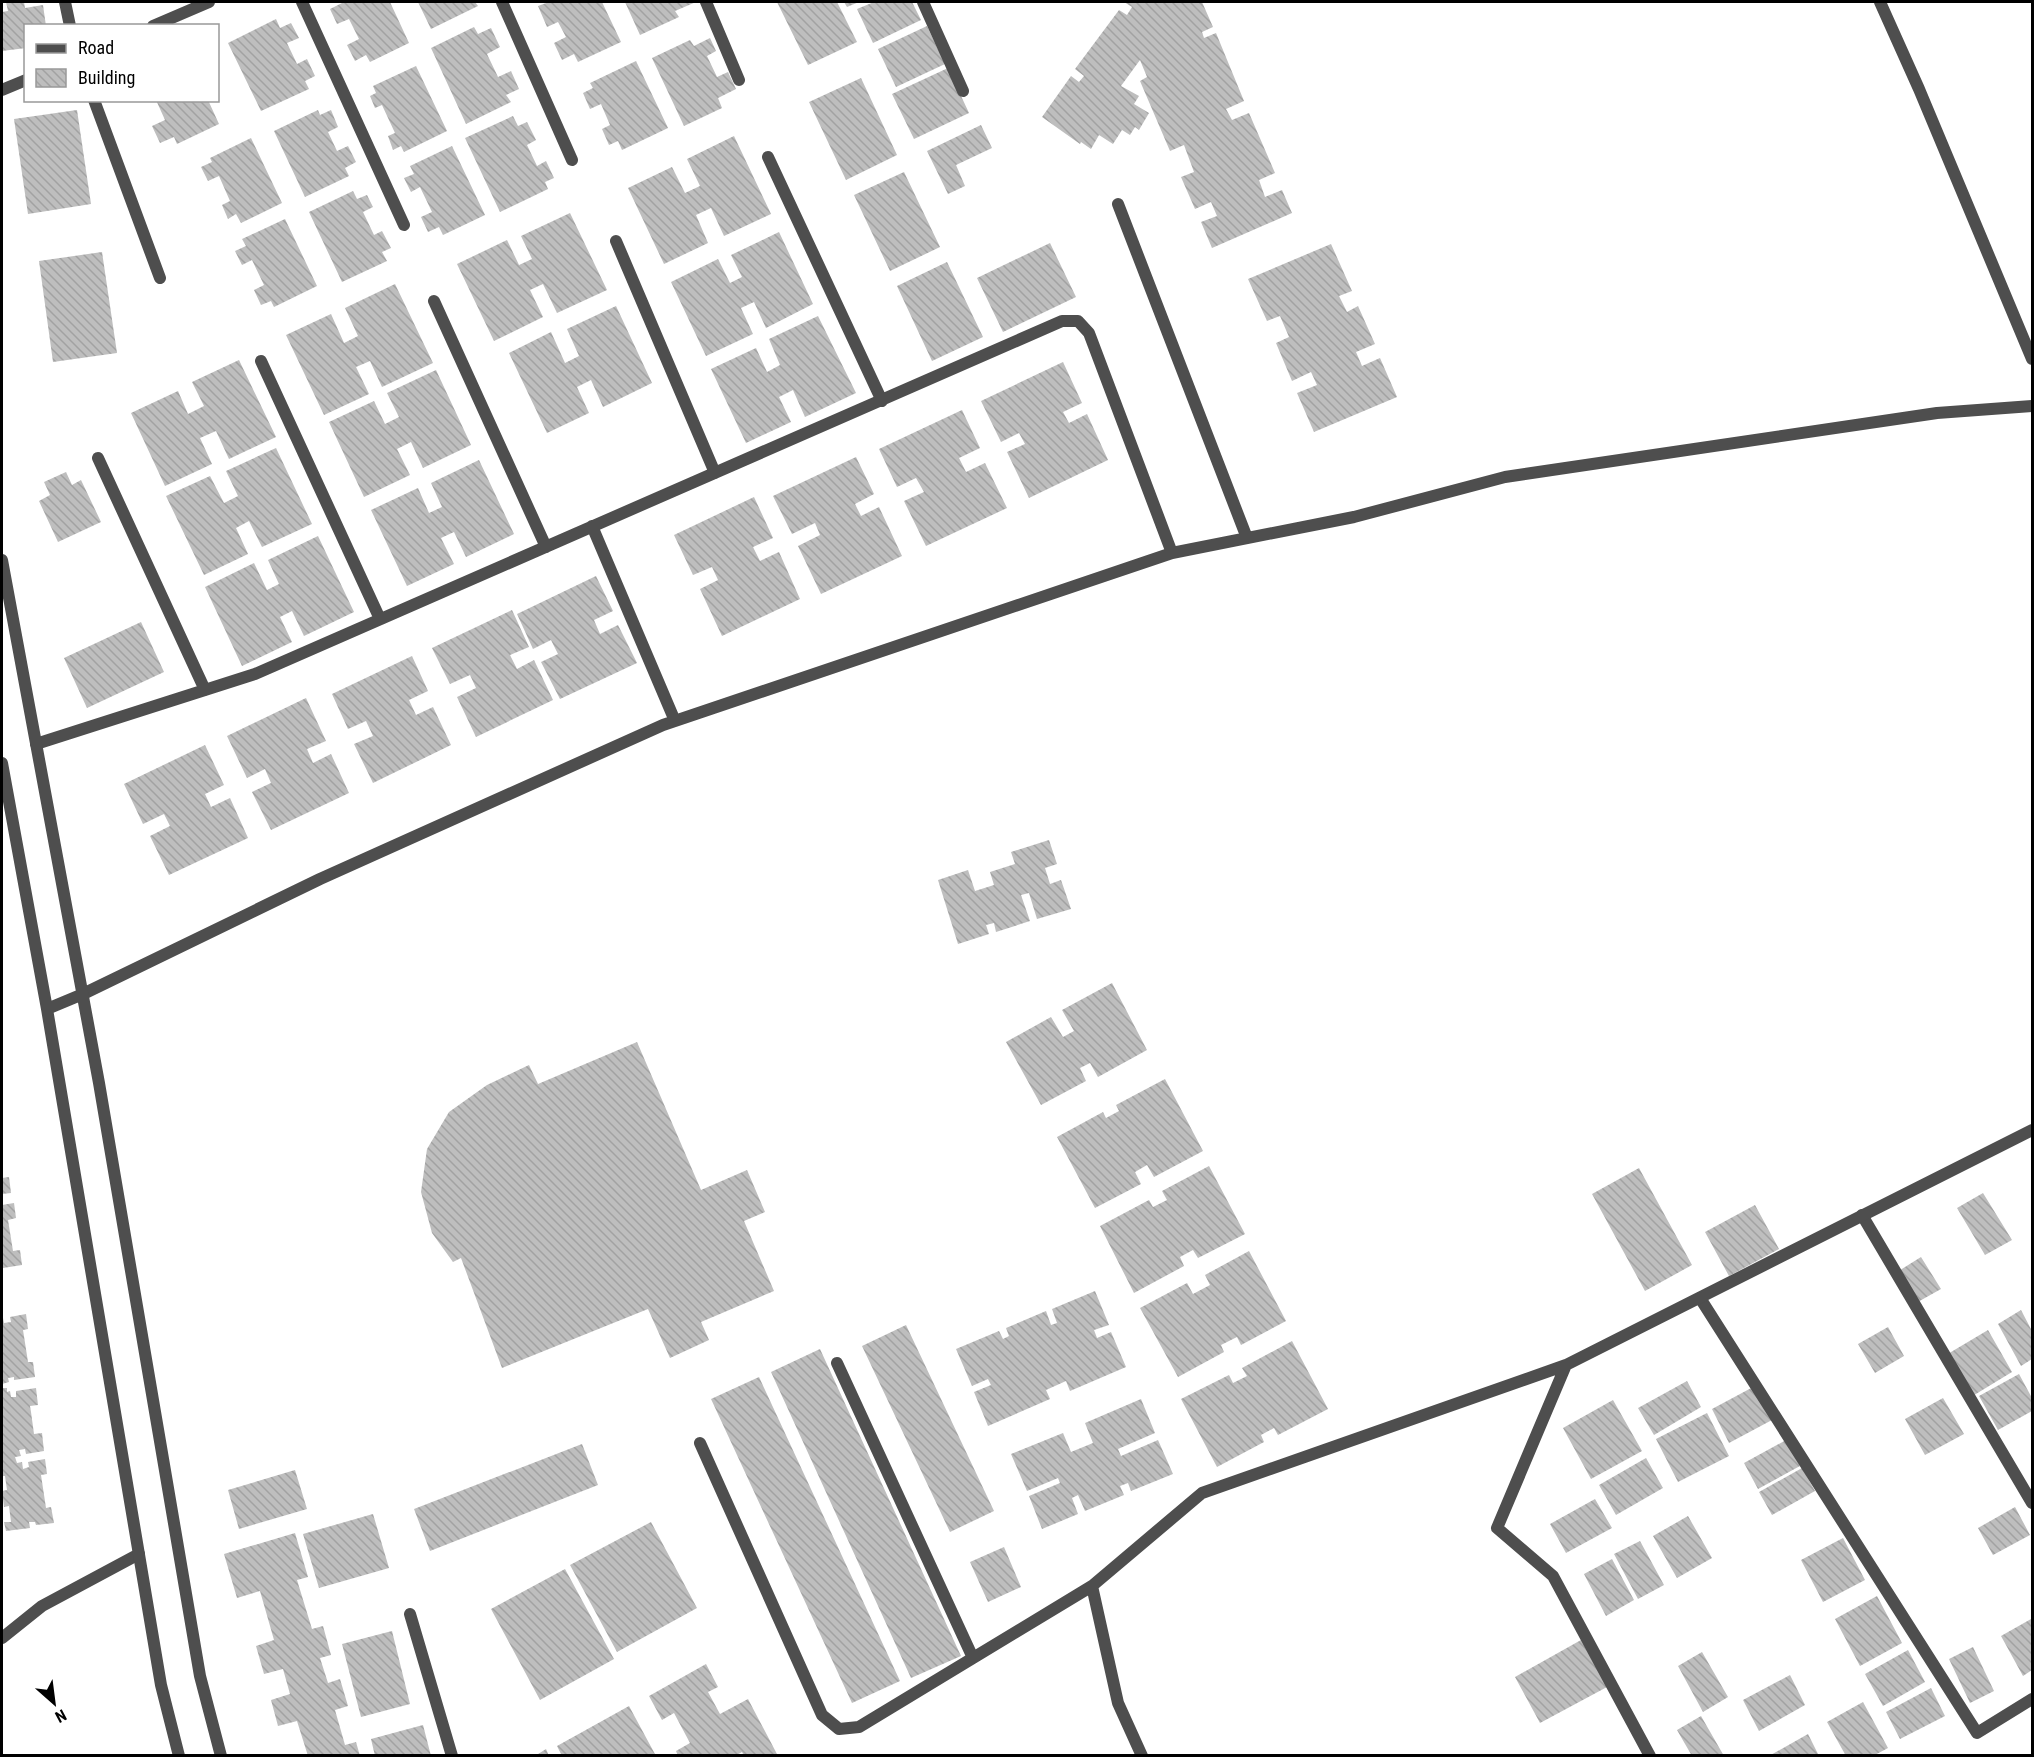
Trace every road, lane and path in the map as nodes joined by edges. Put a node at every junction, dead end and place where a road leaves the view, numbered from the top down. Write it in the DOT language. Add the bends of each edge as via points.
graph roads {
  1 [pos="65,2"];
  2 [pos="209,2"];
  3 [pos="302,2"];
  4 [pos="502,2"];
  5 [pos="706,2"];
  6 [pos="922,2"];
  7 [pos="1880,2"];
  8 [pos="70,24"];
  9 [pos="158,24"];
  10 [pos="739,80"];
  11 [pos="24,81"];
  12 [pos="2,90"];
  13 [pos="963,91"];
  14 [pos="95,102"];
  15 [pos="768,156"];
  16 [pos="572,160"];
  17 [pos="1118,204"];
  18 [pos="404,225"];
  19 [pos="616,241"];
  20 [pos="160,278"];
  21 [pos="434,302"];
  22 [pos="2032,359"];
  23 [pos="261,361"];
  24 [pos="882,401"];
  25 [pos="2032,406"];
  26 [pos="98,458"];
  27 [pos="715,473"];
  28 [pos="592,526"];
  29 [pos="1247,538"];
  30 [pos="546,547"];
  31 [pos="1172,553"];
  32 [pos="2,560"];
  33 [pos="380,619"];
  34 [pos="205,690"];
  35 [pos="675,721"];
  36 [pos="36,744"];
  37 [pos="2,763"];
  38 [pos="83,994"];
  39 [pos="47,1009"];
  40 [pos="2032,1130"];
  41 [pos="1862,1215"];
  42 [pos="1700,1298"];
  43 [pos="837,1363"];
  44 [pos="1566,1365"];
  45 [pos="700,1443"];
  46 [pos="2032,1503"];
  47 [pos="139,1554"];
  48 [pos="1092,1586"];
  49 [pos="410,1614"];
  50 [pos="2,1638"];
  51 [pos="974,1658"];
  52 [pos="2032,1699"];
  53 [pos="179,1755"];
  54 [pos="221,1755"];
  55 [pos="452,1755"];
  56 [pos="1142,1755"];
  57 [pos="1650,1755"];
  1 -- 8 [label="street"];
  2 -- 9 [label="street"];
  3 -- 18 [label="street"];
  4 -- 16 [label="street"];
  5 -- 10 [label="street"];
  6 -- 13 [label="street"];
  7 -- 22 [label="street"];
  11 -- 12 [label="street"];
  14 -- 20 [label="street"];
  15 -- 24 [label="street"];
  17 -- 29 [label="street"];
  19 -- 27 [label="street"];
  21 -- 30 [label="street"];
  23 -- 33 [label="street"];
  24 -- 27 [label="street"];
  24 -- 31 [label="street" via="1062,321 1078,321 1089,333"];
  25 -- 29 [label="street" via="1937,413 1505,477 1354,517"];
  26 -- 34 [label="street"];
  27 -- 28 [label="street"];
  28 -- 30 [label="street"];
  28 -- 35 [label="street"];
  29 -- 31 [label="street"];
  30 -- 33 [label="street"];
  31 -- 35 [label="street"];
  32 -- 36 [label="street"];
  33 -- 34 [label="street" via="255,674"];
  34 -- 36 [label="street"];
  35 -- 38 [label="street" via="320,879"];
  36 -- 38 [label="street"];
  37 -- 39 [label="street"];
  38 -- 39 [label="street"];
  38 -- 54 [label="street" via="200,1676"];
  39 -- 47 [label="street"];
  40 -- 41 [label="street"];
  41 -- 42 [label="street"];
  41 -- 46 [label="street"];
  42 -- 44 [label="street"];
  42 -- 52 [label="street" via="1977,1733"];
  43 -- 51 [label="street"];
  44 -- 48 [label="street" via="1202,1494"];
  44 -- 57 [label="street" via="1497,1528 1553,1576"];
  45 -- 51 [label="street" via="822,1716 839,1730 860,1727"];
  47 -- 50 [label="street" via="42,1606"];
  47 -- 53 [label="street" via="161,1685"];
  48 -- 51 [label="street"];
  48 -- 56 [label="street" via="1118,1703"];
  49 -- 55 [label="street"];
}
